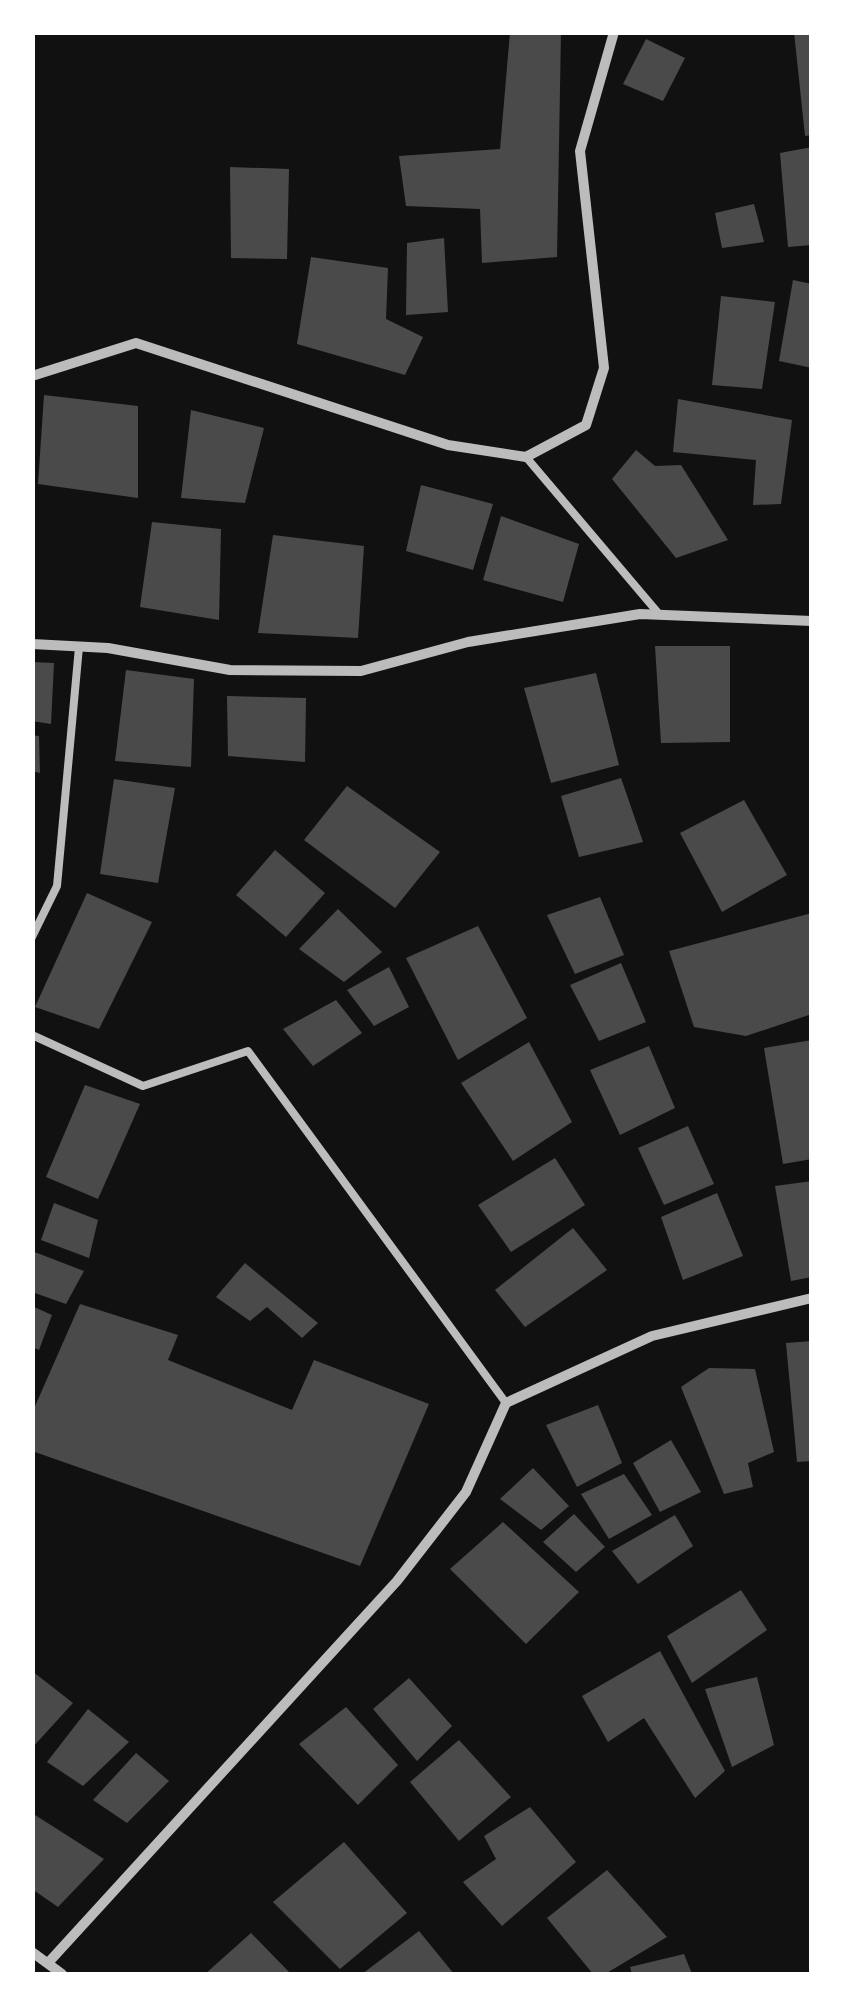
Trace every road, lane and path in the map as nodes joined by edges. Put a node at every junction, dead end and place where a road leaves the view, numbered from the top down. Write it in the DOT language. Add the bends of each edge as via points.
graph roads {
  1 [pos="614,32"];
  2 [pos="32,376"];
  3 [pos="526,458"];
  4 [pos="660,614"];
  5 [pos="812,621"];
  6 [pos="32,644"];
  7 [pos="78,647"];
  8 [pos="32,937"];
  9 [pos="32,1035"];
  10 [pos="812,1298"];
  11 [pos="506,1403"];
  12 [pos="32,1952"];
  13 [pos="48,1963"];
  14 [pos="62,1974"];
  1 -- 3 [label="street" via="580,151 604,368 586,425"];
  2 -- 3 [label="street" via="136,343 448,445"];
  3 -- 4 [label="lane"];
  4 -- 5 [label="street"];
  4 -- 7 [label="street" via="468,642 361,671 230,670"];
  6 -- 7 [label="street"];
  7 -- 8 [label="lane" via="57,886"];
  9 -- 11 [label="lane" via="142,1086 248,1051"];
  10 -- 11 [label="street" via="652,1336"];
  11 -- 13 [label="street" via="466,1492 397,1582"];
  12 -- 13 [label="street"];
  13 -- 14 [label="street"];
}
